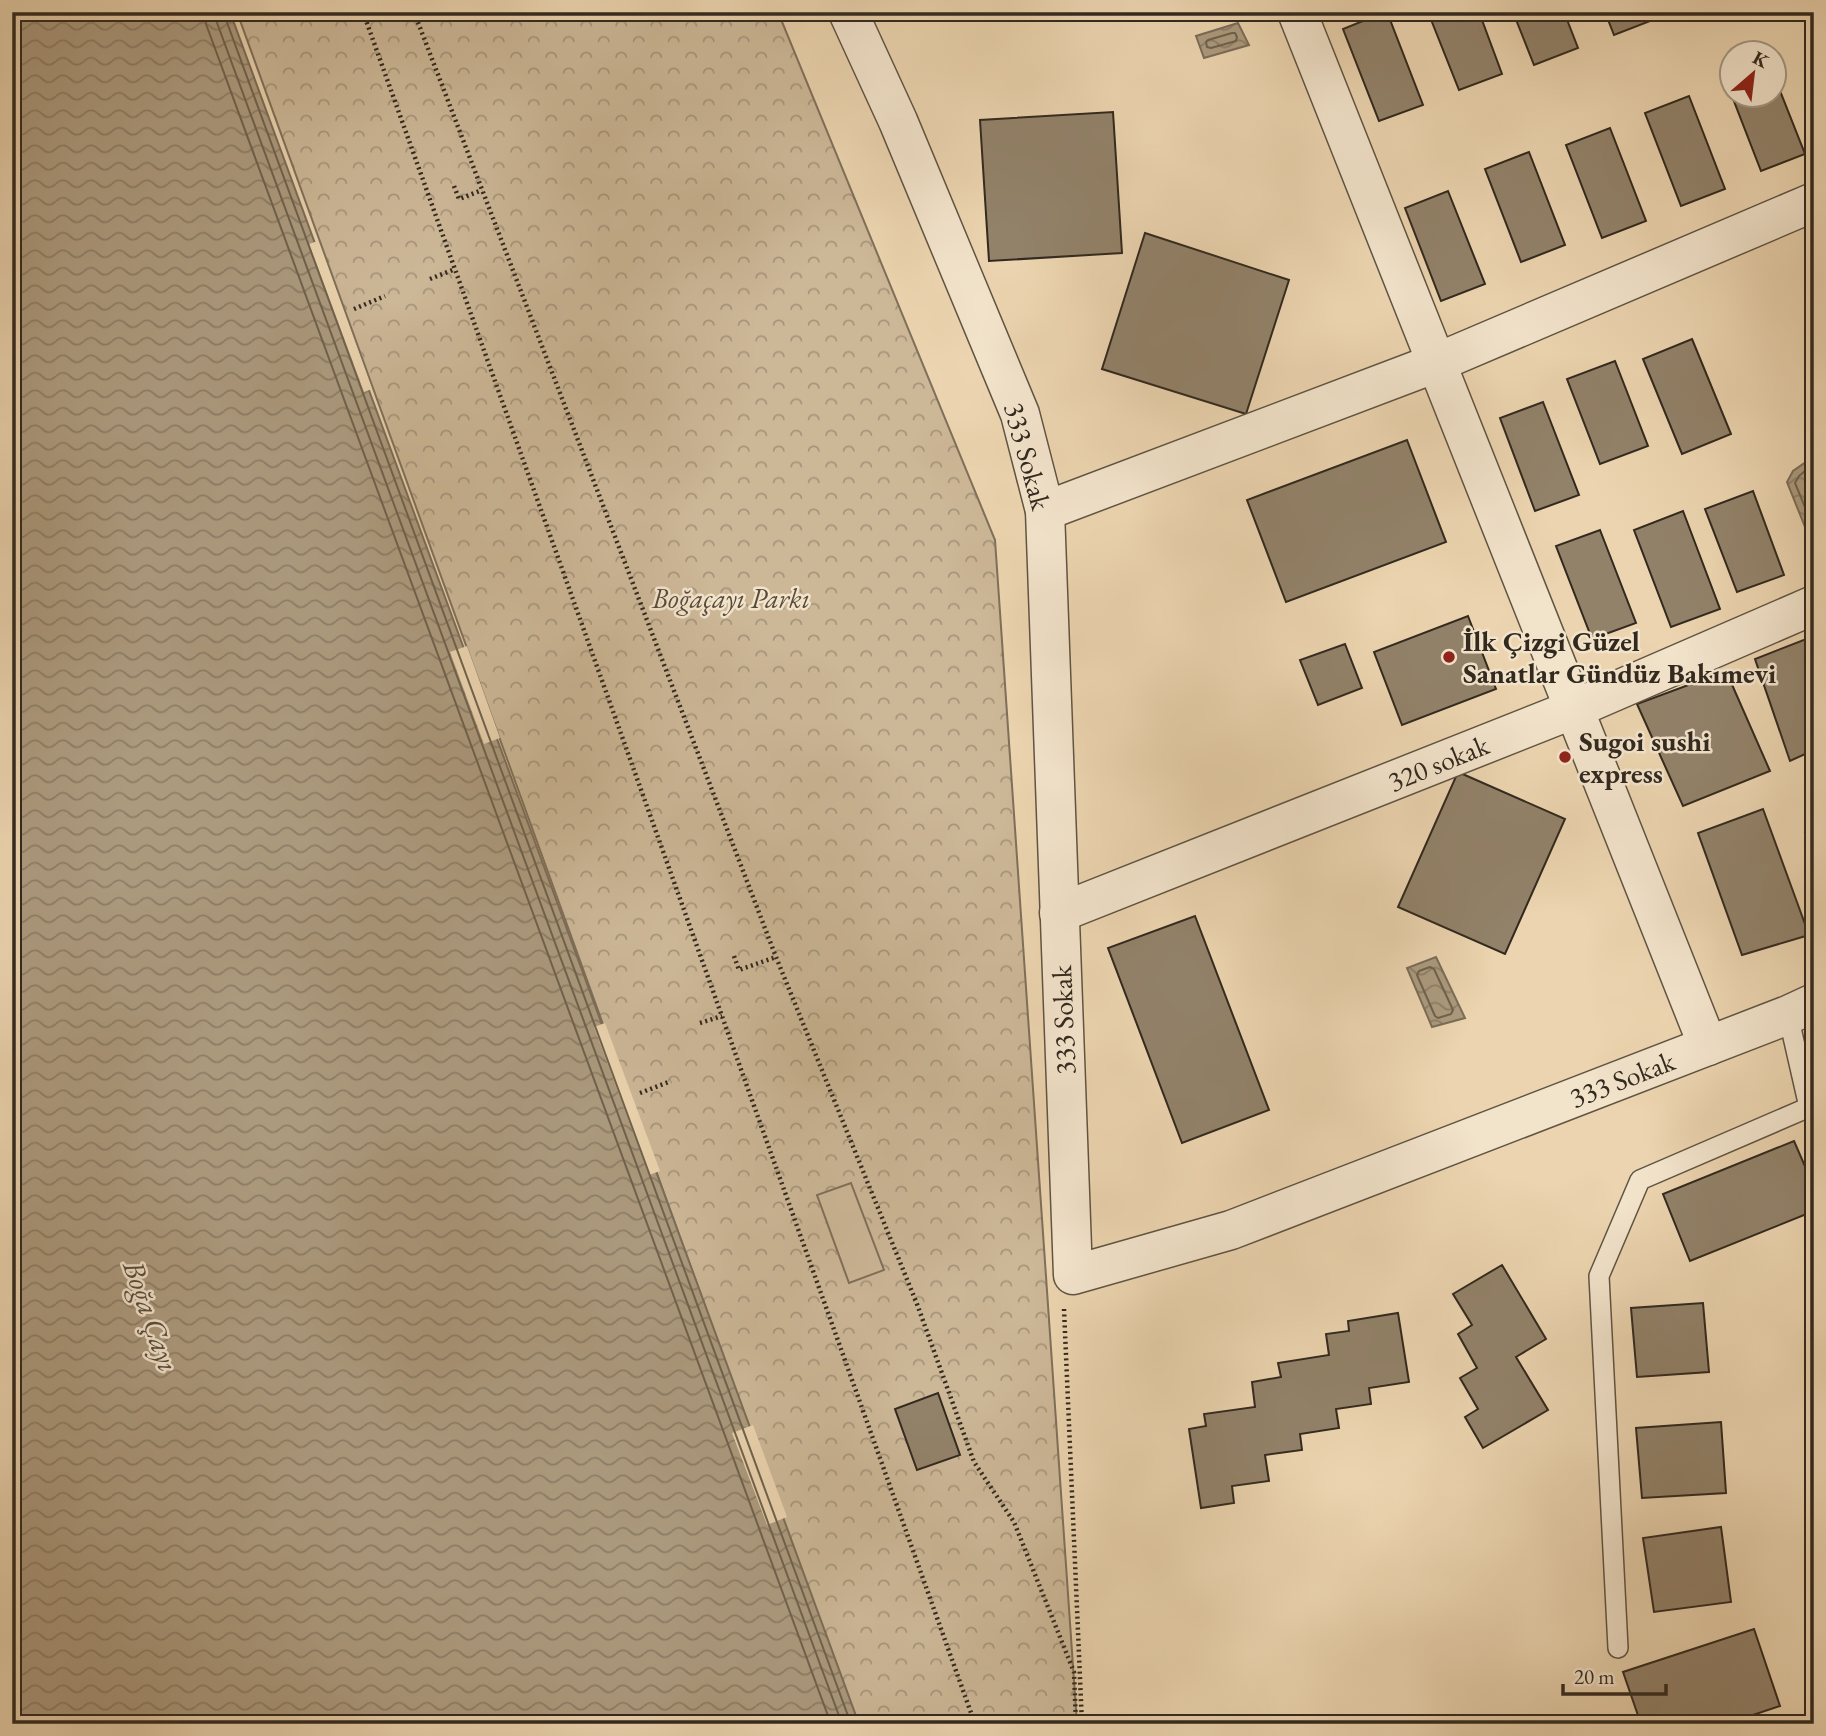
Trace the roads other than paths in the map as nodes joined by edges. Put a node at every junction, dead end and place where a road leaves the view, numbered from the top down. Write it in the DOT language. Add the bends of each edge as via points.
graph roads {
  1 [pos="848,12"];
  2 [pos="1297,12"];
  3 [pos="1814,202"];
  4 [pos="1436,363"];
  5 [pos="1045,511"];
  6 [pos="1814,605"];
  7 [pos="1574,709"];
  8 [pos="1059,913"];
  9 [pos="1801,1009"];
  10 [pos="1708,1046"];
  11 [pos="1811,1106"];
  12 [pos="1618,1648"];
  1 -- 5 [label="street, 333 Sokak" via="1020,414"];
  2 -- 4 [label="street"];
  3 -- 4 [label="street"];
  4 -- 5 [label="street"];
  4 -- 7 [label="street"];
  5 -- 8 [label="street, 333 Sokak"];
  6 -- 7 [label="street, 320 sokak"];
  7 -- 8 [label="street, 320 sokak"];
  7 -- 10 [label="street"];
  8 -- 10 [label="street, 333 Sokak" via="1073,1275 1231,1230"];
  9 -- 10 [label="street, 333 Sokak"];
  9 -- 11 [label="lane"];
  11 -- 12 [label="lane" via="1640,1180 1599,1276"];
}
